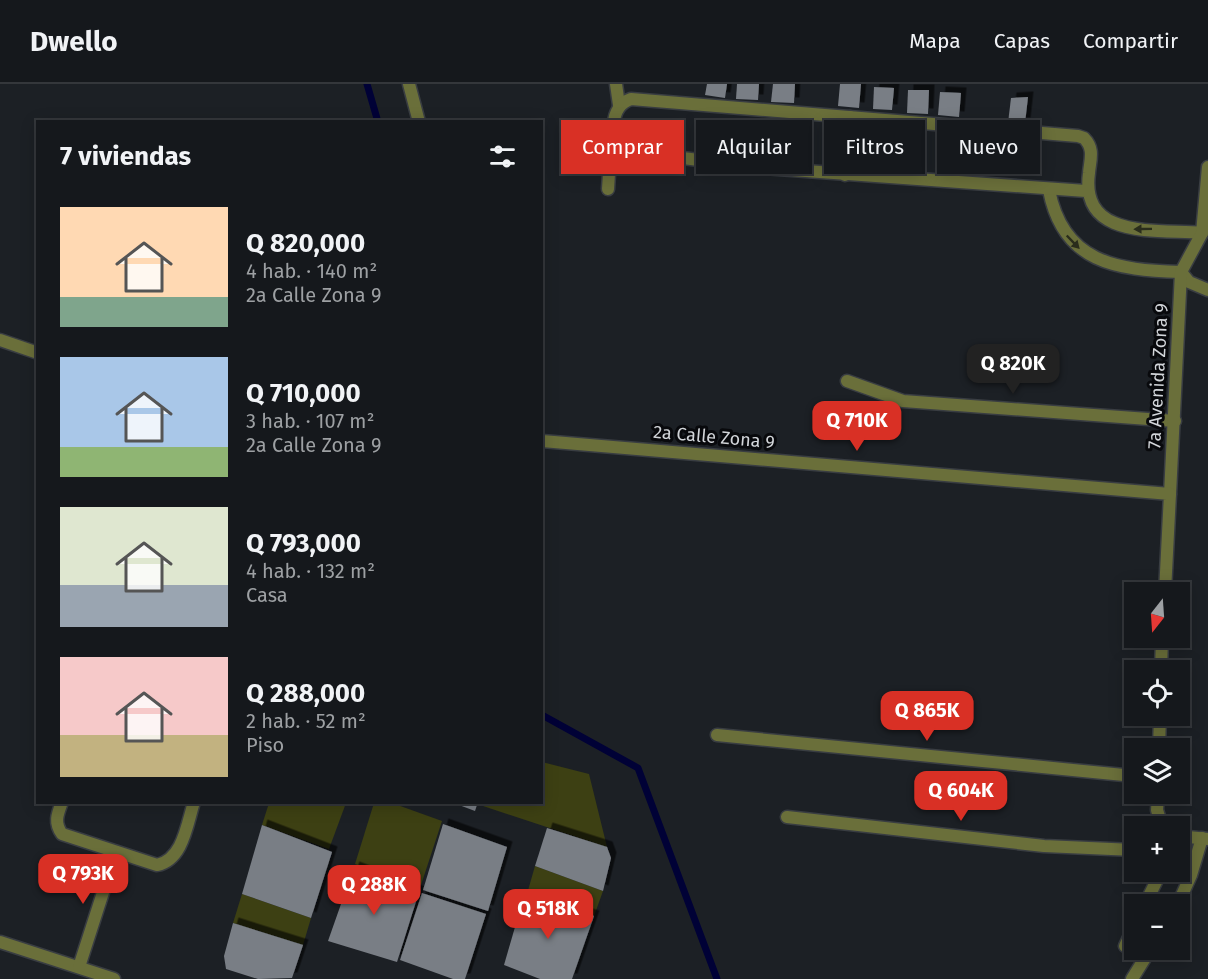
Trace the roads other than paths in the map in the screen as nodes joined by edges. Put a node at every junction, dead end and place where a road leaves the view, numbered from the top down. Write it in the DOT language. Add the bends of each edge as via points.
graph roads {
  1 [pos="410,84"];
  2 [pos="616,84"];
  3 [pos="619,105"];
  4 [pos="850,117"];
  5 [pos="419,120"];
  6 [pos="615,120"];
  7 [pos="684,158"];
  8 [pos="1208,167"];
  9 [pos="609,174"];
  10 [pos="845,175"];
  11 [pos="608,189"];
  12 [pos="1049,190"];
  13 [pos="1086,191"];
  14 [pos="1202,233"];
  15 [pos="1181,272"];
  16 [pos="1208,290"];
  17 [pos="0,340"];
  18 [pos="36,352"];
  19 [pos="847,381"];
  20 [pos="1175,421"];
  21 [pos="543,441"];
  22 [pos="1170,494"];
  23 [pos="1165,582"];
  24 [pos="717,735"];
  25 [pos="1124,775"];
  26 [pos="61,804"];
  27 [pos="193,804"];
  28 [pos="787,817"];
  29 [pos="1190,837"];
  30 [pos="1205,838"];
  31 [pos="1124,850"];
  32 [pos="116,852"];
  33 [pos="1182,894"];
  34 [pos="0,942"];
  35 [pos="1144,960"];
  36 [pos="79,967"];
  37 [pos="114,979"];
  38 [pos="1132,979"];
  1 -- 5 [label="street"];
  2 -- 3 [label="street"];
  3 -- 4 [label="street" via="631,99"];
  3 -- 6 [label="street"];
  4 -- 10 [label="street"];
  4 -- 13 [label="street" via="1084,138 1092,150"];
  7 -- 10 [label="street"];
  8 -- 14 [label="street, 7a Avenida Zona 9"];
  9 -- 11 [label="street"];
  10 -- 12 [label="street"];
  12 -- 13 [label="street"];
  12 -- 15 [label="street, one-way" via="1061,227 1085,253 1126,267"];
  14 -- 13 [label="street, one-way" via="1120,227 1100,215"];
  14 -- 15 [label="street, 7a Avenida Zona 9"];
  15 -- 16 [label="street" via="1189,282"];
  15 -- 20 [label="street, 7a Avenida Zona 9"];
  17 -- 18 [label="street"];
  19 -- 20 [label="street" via="903,401"];
  20 -- 22 [label="street, 7a Avenida Zona 9"];
  21 -- 22 [label="street, 2a Calle Zona 9"];
  22 -- 23 [label="street, 7a Avenida Zona 9"];
  24 -- 25 [label="street"];
  26 -- 32 [label="street" via="56,818 62,834"];
  27 -- 32 [label="street" via="176,855 165,864"];
  28 -- 31 [label="street" via="1044,846"];
  29 -- 30 [label="street"];
  30 -- 33 [label="street"];
  32 -- 36 [label="street"];
  34 -- 36 [label="street"];
  35 -- 38 [label="street"];
  36 -- 37 [label="street"];
}
